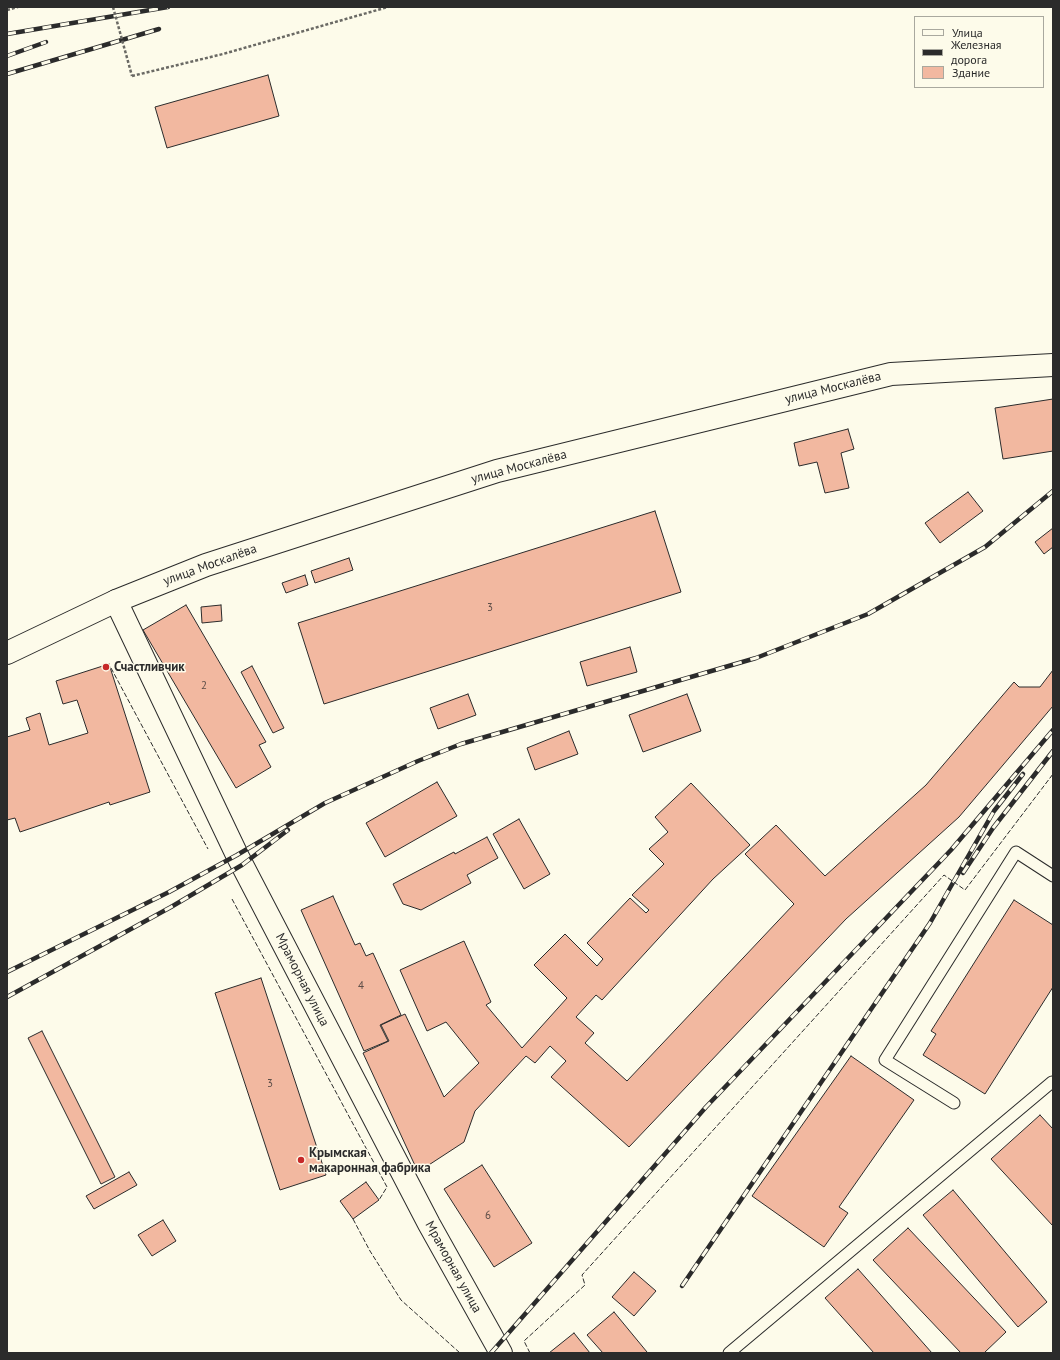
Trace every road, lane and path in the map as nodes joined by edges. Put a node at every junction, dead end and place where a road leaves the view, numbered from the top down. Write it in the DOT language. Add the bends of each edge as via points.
graph roads {
  1 [pos="18,7"];
  2 [pos="113,7"];
  3 [pos="388,7"];
  4 [pos="7,10"];
  5 [pos="1053,365"];
  6 [pos="116,601"];
  7 [pos="7,653"];
  8 [pos="1053,876"];
  9 [pos="1053,1082"];
  10 [pos="954,1103"];
  11 [pos="501,1353"];
  12 [pos="729,1353"];
  1 -- 4 [label="path"];
  2 -- 3 [label="path, bridge" via="132,76 223,54"];
  5 -- 6 [label="main road, улица Москалёва" via="891,374 497,471 206,565"];
  6 -- 7 [label="main road, улица Москалёва"];
  6 -- 11 [label="main road, Мраморная улица" via="237,855 429,1224"];
  8 -- 10 [label="lane" via="1016,852 885,1060"];
  9 -- 12 [label="lane"];
}
